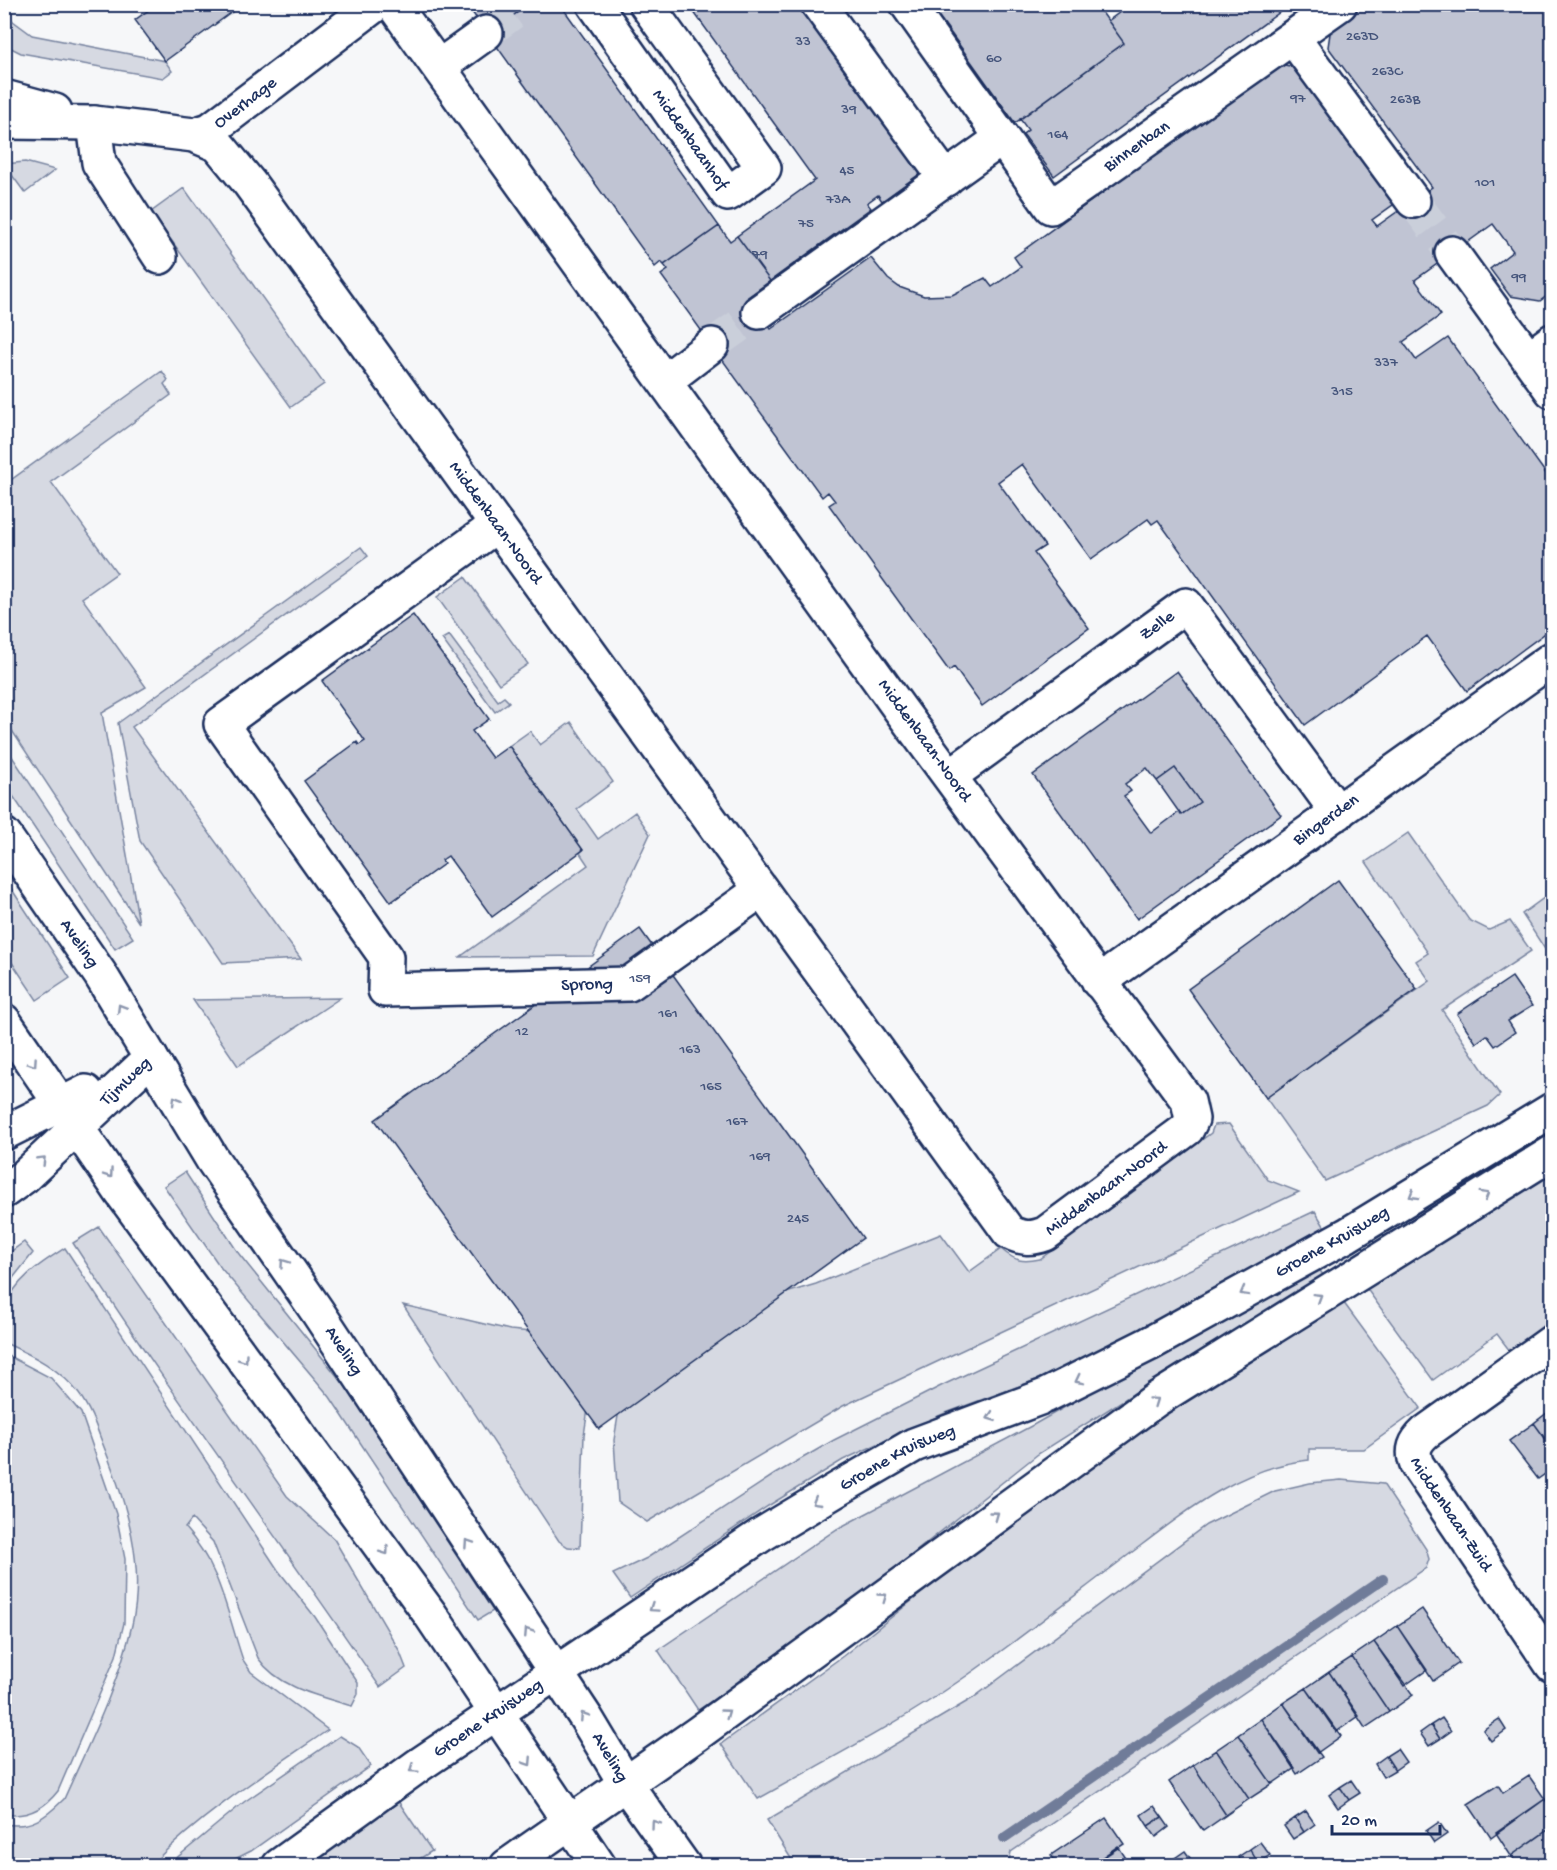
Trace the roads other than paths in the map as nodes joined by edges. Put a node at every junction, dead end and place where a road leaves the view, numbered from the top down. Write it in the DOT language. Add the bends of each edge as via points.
graph roads {
  1 [pos="376,4"];
  2 [pos="393,4"];
  3 [pos="594,4"];
  4 [pos="646,4"];
  5 [pos="818,4"];
  6 [pos="907,4"];
  7 [pos="1340,4"];
  8 [pos="486,33"];
  9 [pos="1293,38"];
  10 [pos="440,66"];
  11 [pos="4,97"];
  12 [pos="4,122"];
  13 [pos="94,123"];
  14 [pos="194,135"];
  15 [pos="1002,138"];
  16 [pos="946,179"];
  17 [pos="1413,201"];
  18 [pos="1452,253"];
  19 [pos="160,257"];
  20 [pos="759,312"];
  21 [pos="712,345"];
  22 [pos="1541,350"];
  23 [pos="664,381"];
  24 [pos="1552,391"];
  25 [pos="497,525"];
  26 [pos="1552,659"];
  27 [pos="950,776"];
  28 [pos="1338,813"];
  29 [pos="4,835"];
  30 [pos="761,890"];
  31 [pos="1099,982"];
  32 [pos="4,1021"];
  33 [pos="151,1058"];
  34 [pos="1552,1110"];
  35 [pos="69,1116"];
  36 [pos="4,1133"];
  37 [pos="1552,1154"];
  38 [pos="4,1191"];
  39 [pos="1552,1342"];
  40 [pos="1552,1665"];
  41 [pos="556,1674"];
  42 [pos="496,1713"];
  43 [pos="625,1783"];
  44 [pos="569,1823"];
  45 [pos="279,1866"];
  46 [pos="507,1866"];
  47 [pos="598,1866"];
  48 [pos="684,1866"];
  1 -- 14 [label="street, Overhage" via="224,122"];
  2 -- 10 [label="street, Middenbaan-Noord"];
  3 -- 4 [label="street, Middenbaanhof" via="728,194 764,168"];
  5 -- 16 [label="street"];
  6 -- 15 [label="street, Binnenban"];
  7 -- 9 [label="street, Binnenban"];
  8 -- 10 [label="street"];
  9 -- 15 [label="street, Binnenban" via="1051,207"];
  9 -- 17 [label="street"];
  10 -- 23 [label="street, Middenbaan-Noord"];
  11 -- 13 [label="street, Overhage"];
  12 -- 13 [label="street, Overhage"];
  13 -- 14 [label="street, Overhage"];
  13 -- 19 [label="street" via="99,163"];
  14 -- 25 [label="street, Middenbaan-Noord" via="218,145 250,184"];
  15 -- 16 [label="street"];
  16 -- 20 [label="street"];
  18 -- 22 [label="street"];
  21 -- 23 [label="street"];
  22 -- 24 [label="street"];
  23 -- 27 [label="street, Middenbaan-Noord"];
  25 -- 30 [label="street, Middenbaan-Noord"];
  25 -- 30 [label="street, Sprong" via="220,724 386,957 385,990 629,984"];
  26 -- 28 [label="street, Bingerden"];
  27 -- 28 [label="street, Zelle" via="1186,605"];
  27 -- 31 [label="street, Middenbaan-Noord"];
  28 -- 31 [label="street, Bingerden"];
  33 -- 29 [label="street, Aveling, one-way" via="100,974"];
  30 -- 31 [label="street, Middenbaan-Noord" via="1009,1232 1021,1238 1045,1234 1187,1130 1192,1119 1188,1101"];
  32 -- 35 [label="street, one-way"];
  33 -- 35 [label="street, Tijmweg"];
  41 -- 33 [label="street, Aveling, one-way" via="212,1159"];
  34 -- 41 [label="street, Groene Kruisweg, one-way" via="1347,1235 1149,1344 1046,1396 914,1445 761,1535"];
  35 -- 36 [label="street, Tijmweg"];
  38 -- 35 [label="street, Tijmweg, one-way" via="25,1176"];
  35 -- 42 [label="street, one-way" via="423,1605"];
  43 -- 37 [label="street, Groene Kruisweg, one-way" via="1157,1399"];
  39 -- 40 [label="street, Middenbaan-Zuid" via="1418,1438 1414,1452 1417,1465"];
  41 -- 42 [label="street, Groene Kruisweg"];
  43 -- 41 [label="street, Aveling, one-way"];
  42 -- 44 [label="street, one-way"];
  42 -- 45 [label="street, Groene Kruisweg, one-way"];
  43 -- 44 [label="street, Groene Kruisweg"];
  48 -- 43 [label="street, Aveling, one-way"];
  44 -- 46 [label="street, Groene Kruisweg"];
  44 -- 47 [label="street"];
}
